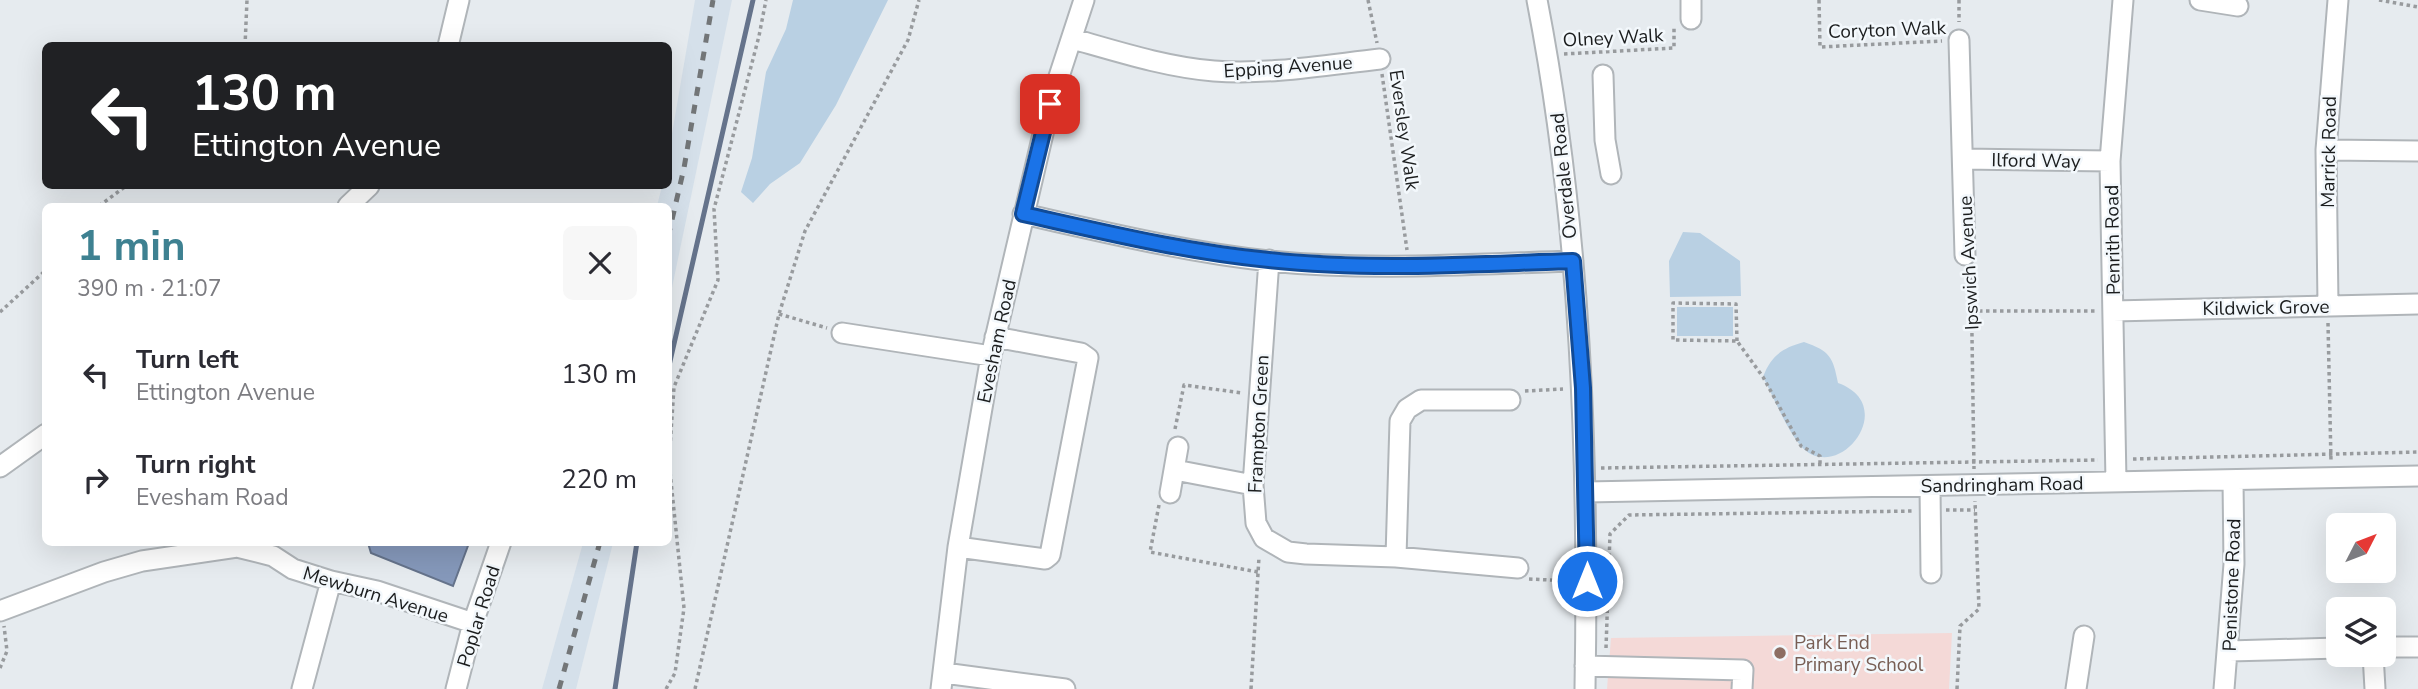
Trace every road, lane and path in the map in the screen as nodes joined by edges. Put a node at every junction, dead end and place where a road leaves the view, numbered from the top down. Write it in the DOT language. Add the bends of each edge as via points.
graph roads {
  1 [pos="247,0"];
  2 [pos="459,0"];
  3 [pos="766,0"];
  4 [pos="919,0"];
  5 [pos="1084,0"];
  6 [pos="1368,0"];
  7 [pos="1537,0"];
  8 [pos="1819,0"];
  9 [pos="1959,0"];
  10 [pos="2123,0"];
  11 [pos="2200,0"];
  12 [pos="2338,0"];
  13 [pos="2379,0"];
  14 [pos="2238,6"];
  15 [pos="2418,7"];
  16 [pos="1685,14"];
  17 [pos="1073,39"];
  18 [pos="1959,40"];
  19 [pos="245,42"];
  20 [pos="449,42"];
  21 [pos="1548,55"];
  22 [pos="1380,59"];
  23 [pos="1603,75"];
  24 [pos="2326,150"];
  25 [pos="2418,152"];
  26 [pos="1963,159"];
  27 [pos="2110,161"];
  28 [pos="1611,174"];
  29 [pos="122,189"];
  30 [pos="366,189"];
  31 [pos="103,203"];
  32 [pos="351,203"];
  33 [pos="1023,214"];
  34 [pos="1965,255"];
  35 [pos="1269,260"];
  36 [pos="1573,261"];
  37 [pos="1409,265"];
  38 [pos="42,274"];
  39 [pos="2418,304"];
  40 [pos="2328,305"];
  41 [pos="1972,310"];
  42 [pos="2113,311"];
  43 [pos="0,312"];
  44 [pos="779,314"];
  45 [pos="842,333"];
  46 [pos="1737,341"];
  47 [pos="993,346"];
  48 [pos="1583,388"];
  49 [pos="1510,400"];
  50 [pos="672,417"];
  51 [pos="42,437"];
  52 [pos="1178,447"];
  53 [pos="2418,452"];
  54 [pos="2331,454"];
  55 [pos="2116,460"];
  56 [pos="1974,461"];
  57 [pos="1820,464"];
  58 [pos="0,467"];
  59 [pos="1585,468"];
  60 [pos="1175,470"];
  61 [pos="2418,476"];
  62 [pos="2332,478"];
  63 [pos="2233,480"];
  64 [pos="2116,481"];
  65 [pos="1253,485"];
  66 [pos="1975,485"];
  67 [pos="1930,486"];
  68 [pos="672,491"];
  69 [pos="1586,492"];
  70 [pos="1170,493"];
  71 [pos="1930,510"];
  72 [pos="1975,510"];
  73 [pos="500,546"];
  74 [pos="958,547"];
  75 [pos="1260,554"];
  76 [pos="1396,557"];
  77 [pos="1518,568"];
  78 [pos="1931,573"];
  79 [pos="331,581"];
  80 [pos="1587,581"];
  81 [pos="1,616"];
  82 [pos="473,623"];
  83 [pos="2084,636"];
  84 [pos="2396,647"];
  85 [pos="2418,647"];
  86 [pos="2326,648"];
  87 [pos="2229,651"];
  88 [pos="1595,666"];
  89 [pos="2374,667"];
  90 [pos="0,668"];
  91 [pos="942,681"];
  92 [pos="302,689"];
  93 [pos="456,689"];
  94 [pos="666,689"];
  95 [pos="695,689"];
  96 [pos="1065,689"];
  97 [pos="1251,689"];
  98 [pos="1585,689"];
  99 [pos="1742,689"];
  100 [pos="1957,689"];
  101 [pos="2076,689"];
  102 [pos="2224,689"];
  103 [pos="2375,689"];
  1 -- 19 [label="path"];
  2 -- 20 [label="street"];
  3 -- 50 [label="path" via="714,209 718,280 674,387"];
  4 -- 44 [label="path" via="908,40 805,230"];
  5 -- 17 [label="street, Evesham Road"];
  6 -- 22 [label="path, Eversley Walk"];
  7 -- 21 [label="street, Overdale Road"];
  8 -- 18 [label="path, Coryton Walk" via="1820,47"];
  9 -- 18 [label="path"];
  10 -- 27 [label="street, Penrith Road"];
  11 -- 14 [label="street"];
  12 -- 24 [label="street, Marrick Road"];
  13 -- 15 [label="path"];
  16 -- 21 [label="path, Olney Walk" via="1674,48"];
  17 -- 22 [label="street, Epping Avenue" via="1151,61 1214,71 1279,70"];
  17 -- 33 [label="street, Evesham Road" via="1050,104"];
  18 -- 26 [label="street, Ipswich Avenue"];
  21 -- 36 [label="street, Overdale Road"];
  22 -- 37 [label="path, Eversley Walk"];
  23 -- 28 [label="street"];
  24 -- 25 [label="street"];
  24 -- 40 [label="street, Marrick Road"];
  26 -- 27 [label="street, Ilford Way"];
  26 -- 34 [label="street, Ipswich Avenue"];
  27 -- 42 [label="street, Penrith Road"];
  29 -- 31 [label="path"];
  30 -- 32 [label="street"];
  33 -- 35 [label="street" via="1167,245"];
  33 -- 47 [label="street, Evesham Road"];
  34 -- 41 [label="path, Ipswich Avenue" via="1972,272"];
  35 -- 37 [label="street"];
  35 -- 65 [label="street, Frampton Green"];
  36 -- 37 [label="street"];
  36 -- 48 [label="street, Overdale Road"];
  38 -- 43 [label="path"];
  39 -- 40 [label="street, Kildwick Grove"];
  40 -- 42 [label="street, Kildwick Grove"];
  40 -- 54 [label="path"];
  41 -- 42 [label="path"];
  41 -- 56 [label="path, Ipswich Avenue"];
  42 -- 55 [label="street, Penrith Road"];
  44 -- 45 [label="path"];
  44 -- 95 [label="path"];
  45 -- 47 [label="street"];
  46 -- 46 [label="path" via="1673,340 1673,303 1736,304"];
  46 -- 57 [label="path" via="1801,446 1820,456"];
  47 -- 74 [label="street, Evesham Road"];
  47 -- 74 [label="street" via="1081,353 1088,358 1050,555 1045,559"];
  48 -- 49 [label="path" via="1519,391"];
  48 -- 59 [label="street, Overdale Road"];
  49 -- 76 [label="street" via="1421,400 1407,408 1400,421"];
  51 -- 58 [label="street"];
  52 -- 60 [label="street"];
  53 -- 54 [label="path"];
  54 -- 55 [label="path"];
  54 -- 62 [label="path"];
  55 -- 56 [label="path"];
  55 -- 64 [label="street, Penrith Road"];
  56 -- 57 [label="path"];
  56 -- 66 [label="path, Ipswich Avenue"];
  57 -- 59 [label="path"];
  59 -- 69 [label="street, Overdale Road"];
  60 -- 65 [label="street"];
  60 -- 70 [label="street"];
  61 -- 62 [label="street, Sandringham Road"];
  62 -- 63 [label="street, Sandringham Road"];
  63 -- 64 [label="street, Sandringham Road"];
  63 -- 87 [label="street, Penistone Road"];
  64 -- 66 [label="street, Sandringham Road"];
  65 -- 76 [label="street, Frampton Green" via="1256,523 1264,538 1275,545 1306,554"];
  66 -- 67 [label="street, Sandringham Road"];
  66 -- 72 [label="path, Ipswich Avenue"];
  67 -- 69 [label="street, Sandringham Road"];
  67 -- 71 [label="street"];
  68 -- 94 [label="path" via="684,608 675,673"];
  69 -- 80 [label="street, Overdale Road"];
  71 -- 72 [label="path"];
  71 -- 78 [label="street"];
  71 -- 88 [label="path" via="1629,515 1610,534"];
  72 -- 100 [label="path, Ipswich Avenue" via="1979,610 1960,626"];
  73 -- 82 [label="street, Poplar Road"];
  74 -- 91 [label="street, Evesham Road"];
  75 -- 97 [label="path"];
  76 -- 77 [label="street, Frampton Green"];
  77 -- 80 [label="path" via="1528,579"];
  79 -- 81 [label="street, Mewburn Avenue" via="253,549 221,549 104,572"];
  79 -- 82 [label="street, Mewburn Avenue"];
  79 -- 92 [label="street"];
  80 -- 88 [label="street, Overdale Road"];
  81 -- 90 [label="path" via="7,642"];
  82 -- 93 [label="street, Poplar Road"];
  83 -- 101 [label="street"];
  84 -- 85 [label="street"];
  86 -- 87 [label="street"];
  87 -- 102 [label="street, Penistone Road"];
  88 -- 98 [label="street, Overdale Road"];
  88 -- 99 [label="street" via="1743,670"];
  89 -- 103 [label="street"];
  91 -- 96 [label="street"];
}
